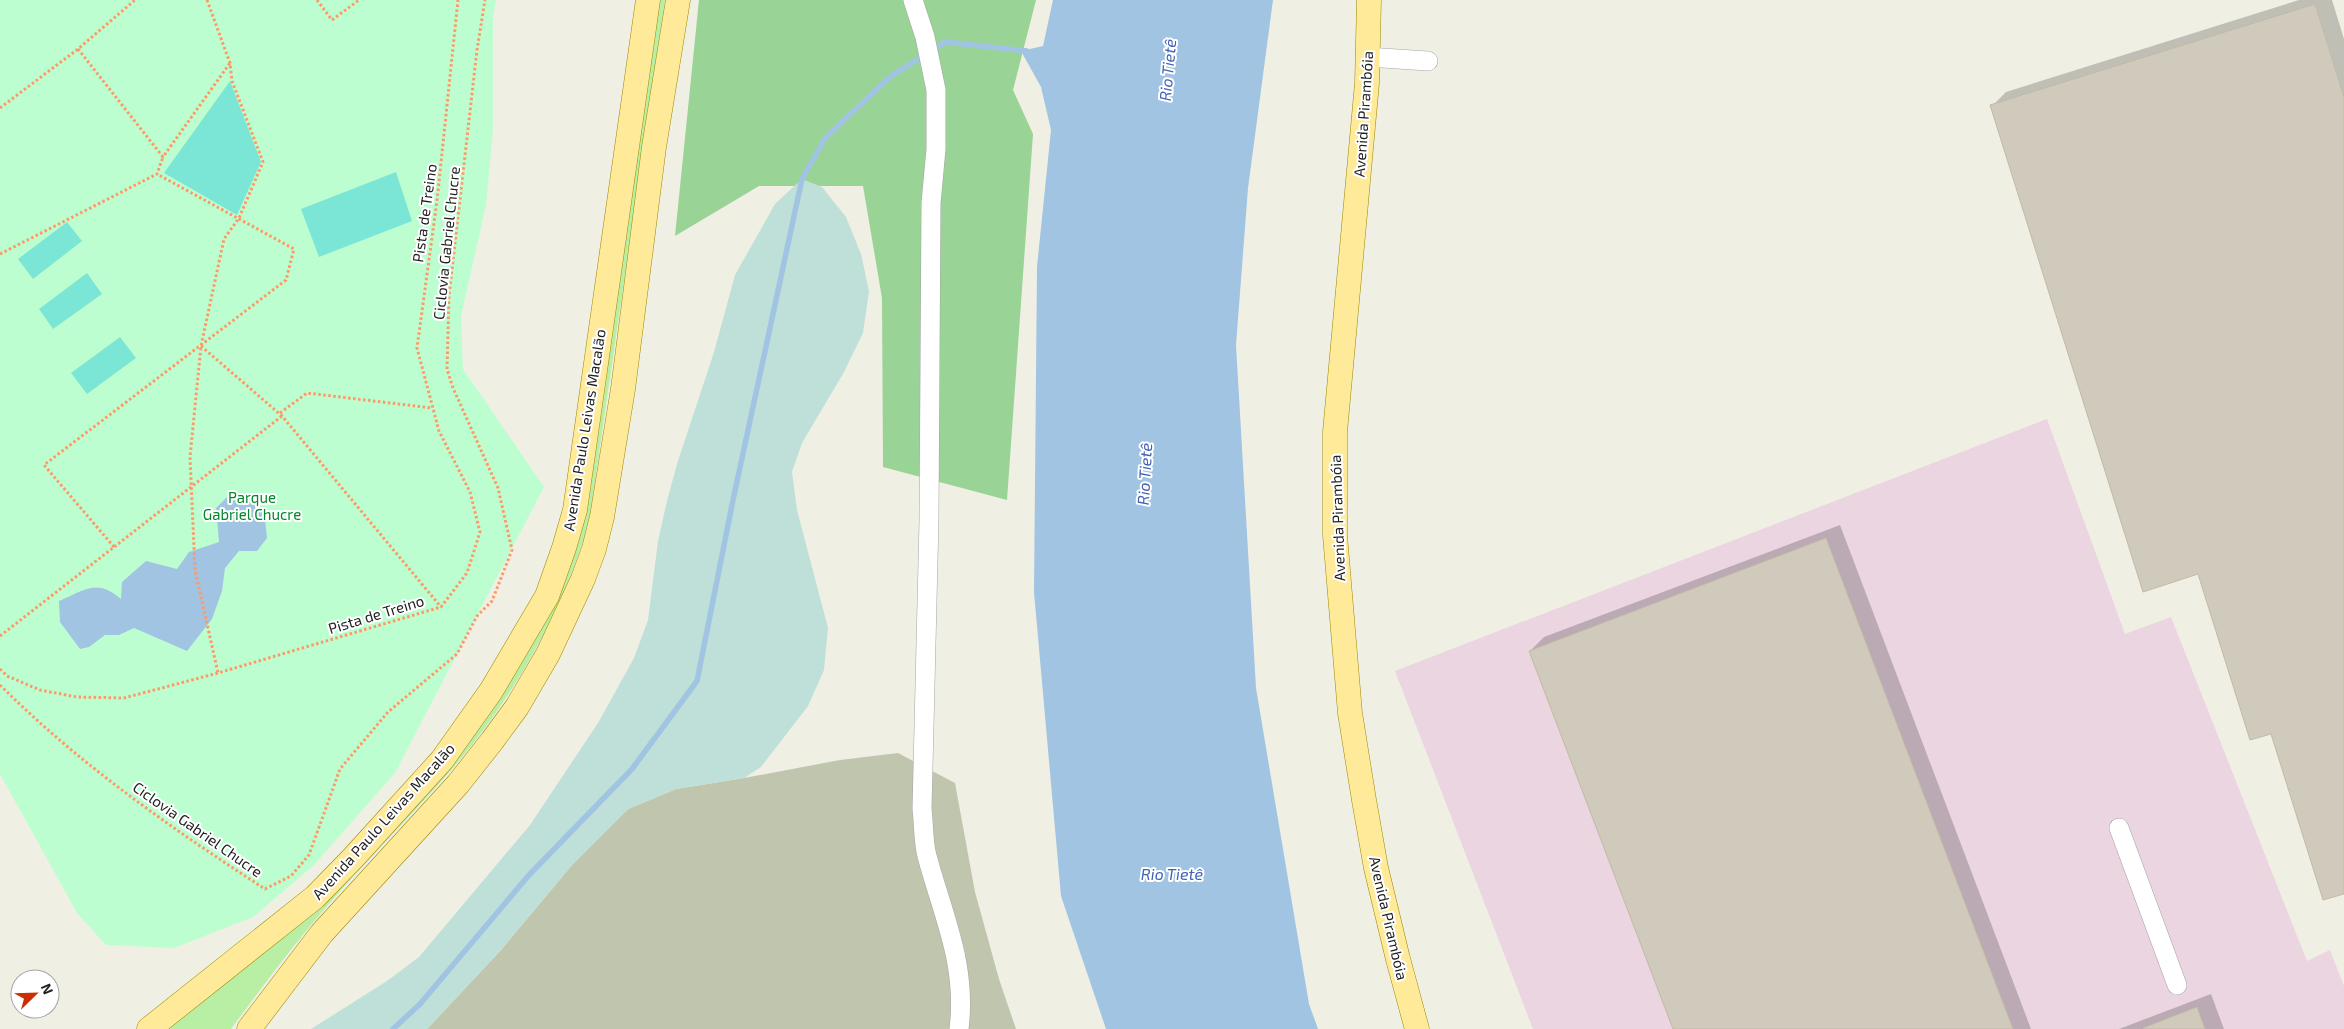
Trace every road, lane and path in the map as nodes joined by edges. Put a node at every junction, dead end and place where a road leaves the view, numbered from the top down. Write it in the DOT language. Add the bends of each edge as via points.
graph roads {
  1 [pos="135,0"];
  2 [pos="207,0"];
  3 [pos="317,0"];
  4 [pos="359,0"];
  5 [pos="458,0"];
  6 [pos="484,0"];
  7 [pos="648,0"];
  8 [pos="678,0"];
  9 [pos="913,0"];
  10 [pos="1369,0"];
  11 [pos="78,49"];
  12 [pos="1368,57"];
  13 [pos="1428,61"];
  14 [pos="230,63"];
  15 [pos="0,108"];
  16 [pos="163,157"];
  17 [pos="157,174"];
  18 [pos="239,218"];
  19 [pos="0,254"];
  20 [pos="201,346"];
  21 [pos="432,408"];
  22 [pos="281,414"];
  23 [pos="191,487"];
  24 [pos="114,547"];
  25 [pos="441,606"];
  26 [pos="0,636"];
  27 [pos="0,669"];
  28 [pos="218,672"];
  29 [pos="0,685"];
  30 [pos="2119,828"];
  31 [pos="2177,985"];
  32 [pos="149,1029"];
  33 [pos="249,1029"];
  34 [pos="959,1029"];
  35 [pos="1418,1029"];
  1 -- 11 [label="path"];
  2 -- 14 [label="path"];
  3 -- 4 [label="path" via="332,20"];
  5 -- 21 [label="path, Pista de Treino" via="437,201 417,348"];
  6 -- 29 [label="path, Ciclovia Gabriel Chucre" via="449,296 447,369 498,488 512,550 492,602 477,616 457,654 388,712 340,769 309,855 291,876 264,889 99,773"];
  7 -- 32 [label="main road, Avenida Paulo Leivas Macalão" via="575,510 547,596 491,691 442,760 353,858 284,924"];
  8 -- 33 [label="main road, Avenida Paulo Leivas Macalão" via="602,517 583,579 548,654 517,707 492,741 432,813 322,933"];
  9 -- 34 [label="lane" via="936,90 936,149 931,203 929,530 922,809 926,854 940,894 960,978"];
  10 -- 12 [label="main road, Avenida Pirambóia"];
  11 -- 15 [label="path"];
  11 -- 16 [label="path"];
  12 -- 13 [label="lane"];
  12 -- 35 [label="main road, Avenida Pirambóia" via="1335,432 1335,535 1350,713 1376,868"];
  14 -- 16 [label="path"];
  14 -- 18 [label="path" via="232,81 263,162"];
  16 -- 17 [label="path"];
  17 -- 18 [label="path"];
  17 -- 19 [label="path"];
  18 -- 20 [label="path" via="224,239"];
  18 -- 20 [label="path" via="294,249 286,280"];
  20 -- 22 [label="path"];
  20 -- 23 [label="path" via="190,457"];
  20 -- 24 [label="path" via="44,465"];
  21 -- 22 [label="path" via="307,393"];
  21 -- 25 [label="path, Pista de Treino" via="439,431 470,492 480,532 467,573"];
  22 -- 23 [label="path"];
  22 -- 25 [label="path"];
  23 -- 24 [label="path"];
  23 -- 28 [label="path" via="195,570"];
  24 -- 26 [label="path"];
  25 -- 28 [label="path, Pista de Treino"];
  27 -- 28 [label="path, Pista de Treino" via="7,676 40,690 77,697 124,698"];
  30 -- 31 [label="lane"];
}
